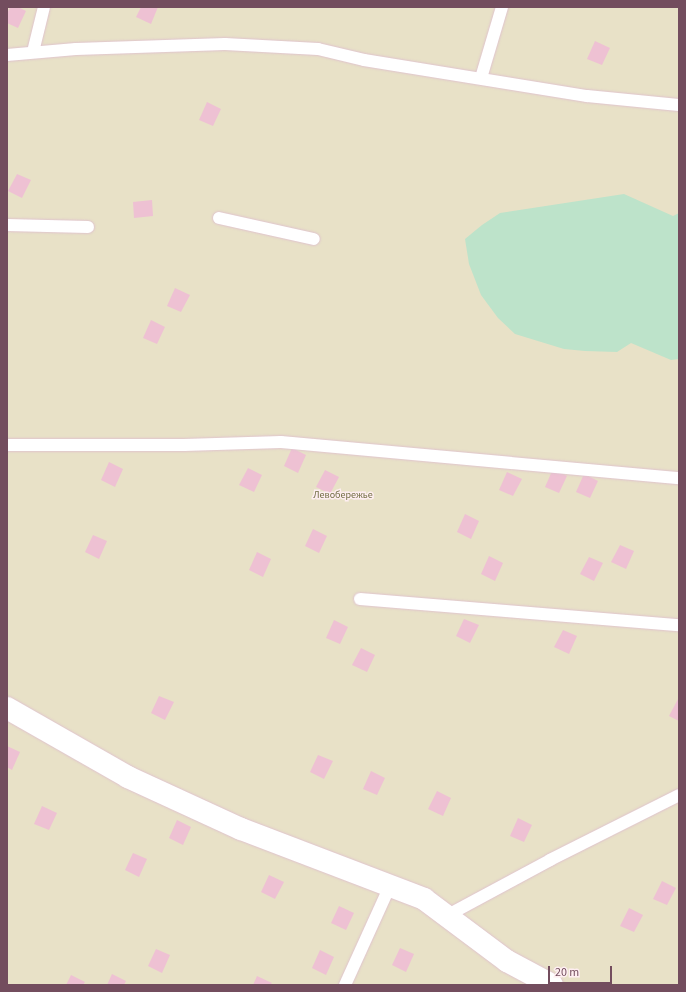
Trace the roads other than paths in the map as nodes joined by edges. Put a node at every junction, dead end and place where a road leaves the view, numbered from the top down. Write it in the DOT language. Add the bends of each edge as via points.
graph roads {
  1 [pos="44,7"];
  2 [pos="502,7"];
  3 [pos="33,52"];
  4 [pos="7,55"];
  5 [pos="481,78"];
  6 [pos="679,105"];
  7 [pos="219,218"];
  8 [pos="7,225"];
  9 [pos="88,227"];
  10 [pos="314,239"];
  11 [pos="7,445"];
  12 [pos="679,478"];
  13 [pos="360,599"];
  14 [pos="679,625"];
  15 [pos="7,708"];
  16 [pos="679,795"];
  17 [pos="390,886"];
  18 [pos="448,915"];
  19 [pos="345,985"];
  20 [pos="552,985"];
  1 -- 3 [label="lane"];
  2 -- 5 [label="lane"];
  3 -- 4 [label="lane"];
  3 -- 5 [label="lane" via="225,44 318,49 364,60"];
  5 -- 6 [label="lane" via="587,96"];
  7 -- 10 [label="lane"];
  8 -- 9 [label="lane"];
  11 -- 12 [label="lane" via="282,442"];
  13 -- 14 [label="lane"];
  15 -- 17 [label="street" via="128,777 241,829"];
  16 -- 18 [label="lane"];
  17 -- 18 [label="street" via="424,899"];
  17 -- 19 [label="lane"];
  18 -- 20 [label="street" via="507,961"];
}
